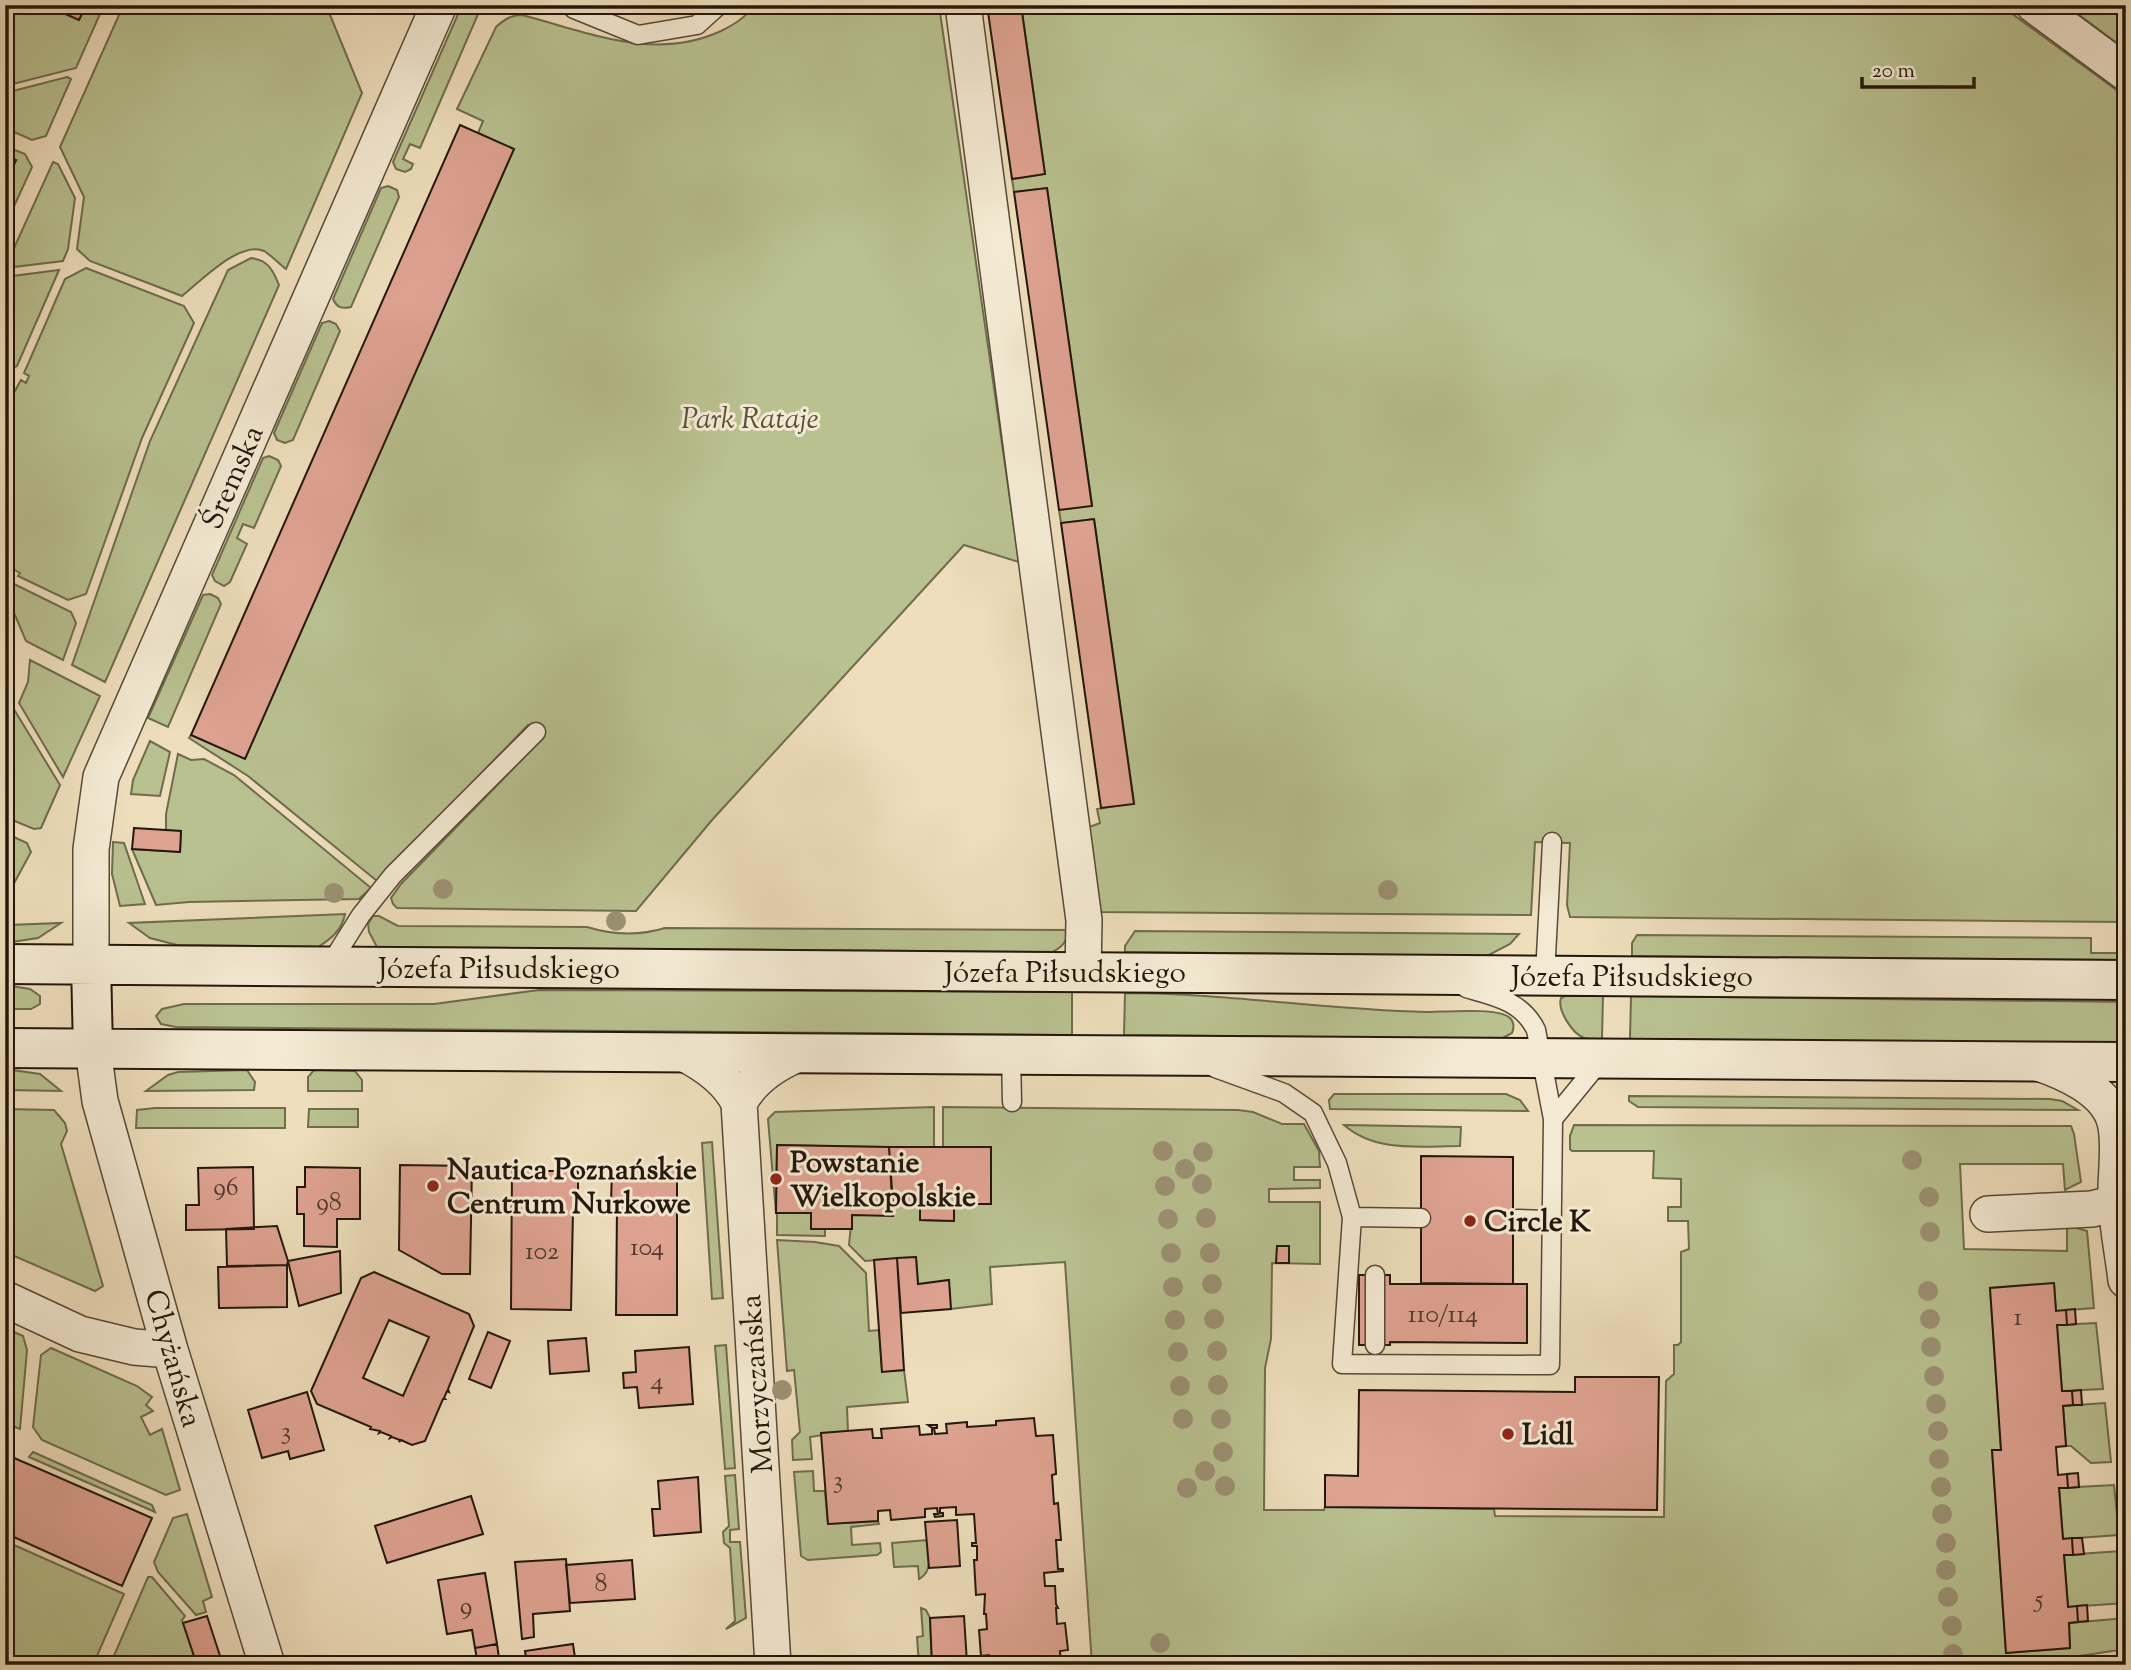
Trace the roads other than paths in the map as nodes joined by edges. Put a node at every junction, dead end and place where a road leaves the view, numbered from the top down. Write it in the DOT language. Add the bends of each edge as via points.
graph roads {
  1 [pos="439,5"];
  2 [pos="570,5"];
  3 [pos="719,5"];
  4 [pos="963,5"];
  5 [pos="2034,5"];
  6 [pos="2126,73"];
  7 [pos="536,732"];
  8 [pos="1552,842"];
  9 [pos="5,964"];
  10 [pos="91,964"];
  11 [pos="328,967"];
  12 [pos="1083,972"];
  13 [pos="1415,974"];
  14 [pos="1545,975"];
  15 [pos="2126,980"];
  16 [pos="5,1048"];
  17 [pos="93,1049"];
  18 [pos="683,1053"];
  19 [pos="798,1054"];
  20 [pos="1011,1055"];
  21 [pos="1180,1056"];
  22 [pos="1541,1058"];
  23 [pos="1602,1059"];
  24 [pos="2033,1062"];
  25 [pos="2126,1062"];
  26 [pos="1012,1101"];
  27 [pos="739,1103"];
  28 [pos="2120,1109"];
  29 [pos="1553,1119"];
  30 [pos="1988,1214"];
  31 [pos="2120,1214"];
  32 [pos="1352,1217"];
  33 [pos="1421,1218"];
  34 [pos="1517,1219"];
  35 [pos="1551,1220"];
  36 [pos="1375,1275"];
  37 [pos="2126,1280"];
  38 [pos="5,1299"];
  39 [pos="1375,1345"];
  40 [pos="170,1350"];
  41 [pos="267,1665"];
  42 [pos="773,1665"];
  1 -- 10 [label="street, Śremska" via="102,777 91,849"];
  2 -- 3 [label="lane" via="638,35 697,25"];
  4 -- 12 [label="street" via="1084,920"];
  5 -- 6 [label="street"];
  7 -- 11 [label="lane" via="393,875"];
  8 -- 14 [label="lane"];
  9 -- 10 [label="street, Józefa Piłsudskiego"];
  10 -- 11 [label="street, Józefa Piłsudskiego"];
  10 -- 17 [label="street"];
  11 -- 12 [label="street, Józefa Piłsudskiego"];
  12 -- 13 [label="street, Józefa Piłsudskiego"];
  13 -- 14 [label="street, Józefa Piłsudskiego"];
  13 -- 22 [label="lane" via="1515,1005 1530,1016"];
  14 -- 15 [label="street, Józefa Piłsudskiego"];
  16 -- 17 [label="street"];
  17 -- 18 [label="street"];
  17 -- 40 [label="street, Chyżańska" via="100,1101"];
  18 -- 19 [label="street"];
  18 -- 27 [label="street" via="724,1082"];
  19 -- 20 [label="street"];
  19 -- 27 [label="street" via="757,1080"];
  20 -- 21 [label="street"];
  20 -- 26 [label="lane"];
  21 -- 22 [label="street"];
  21 -- 32 [label="lane" via="1284,1093 1313,1113 1337,1163"];
  22 -- 23 [label="street"];
  22 -- 29 [label="lane"];
  23 -- 24 [label="street"];
  23 -- 29 [label="lane"];
  24 -- 25 [label="street"];
  24 -- 28 [label="street" via="2058,1070 2093,1091 2109,1109"];
  27 -- 42 [label="street, Morzyczańska"];
  28 -- 31 [label="street"];
  29 -- 35 [label="lane"];
  30 -- 31 [label="street" via="2092,1209"];
  31 -- 37 [label="street"];
  32 -- 33 [label="lane"];
  32 -- 35 [label="lane" via="1342,1364 1550,1366"];
  34 -- 35 [label="lane"];
  36 -- 39 [label="lane"];
  38 -- 40 [label="street" via="80,1334"];
  40 -- 41 [label="street, Chyżańska"];
}
